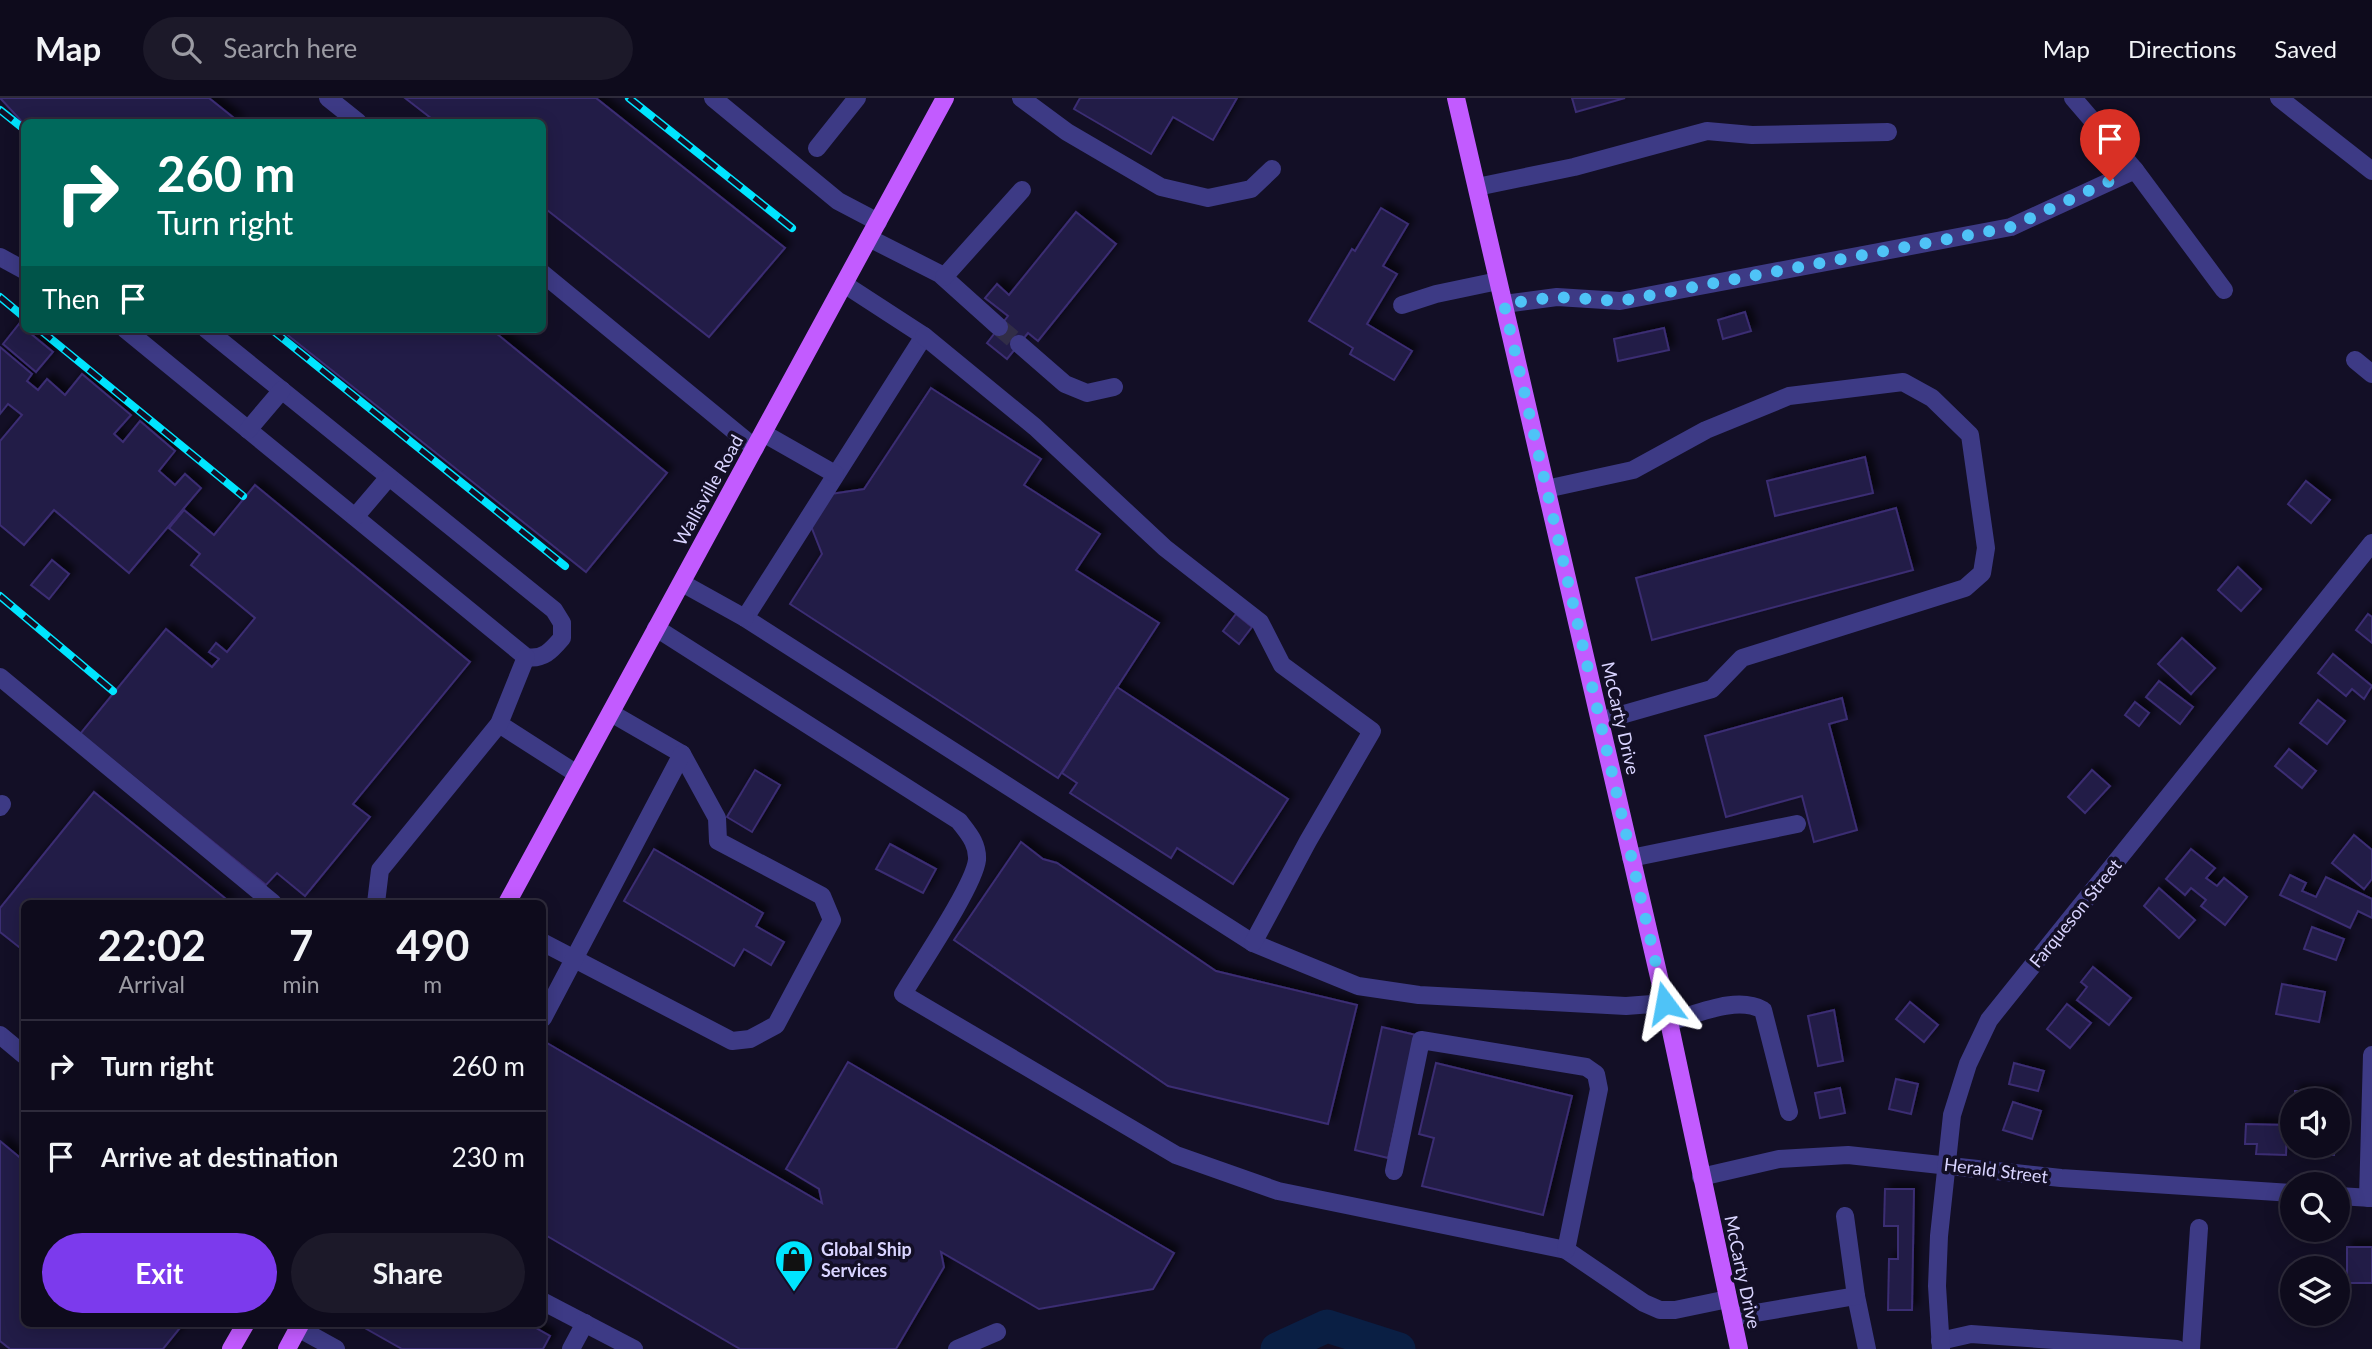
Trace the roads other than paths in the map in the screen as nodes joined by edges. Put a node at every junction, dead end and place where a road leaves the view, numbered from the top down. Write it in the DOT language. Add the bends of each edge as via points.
graph roads {
  1 [pos="328,98"];
  2 [pos="857,98"];
  3 [pos="945,98"];
  4 [pos="1021,98"];
  5 [pos="1456,98"];
  6 [pos="2073,98"];
  7 [pos="2279,98"];
  8 [pos="722,101"];
  9 [pos="354,119"];
  10 [pos="1888,132"];
  11 [pos="817,148"];
  12 [pos="1272,169"];
  13 [pos="2135,170"];
  14 [pos="2372,171"];
  15 [pos="1477,187"];
  16 [pos="1022,190"];
  17 [pos="878,222"];
  18 [pos="869,238"];
  19 [pos="0,257"];
  20 [pos="21,268"];
  21 [pos="546,276"];
  22 [pos="944,277"];
  23 [pos="1498,281"];
  24 [pos="844,284"];
  25 [pos="2224,290"];
  26 [pos="1504,304"];
  27 [pos="1402,305"];
  28 [pos="999,327"];
  29 [pos="132,333"];
  30 [pos="211,333"];
  31 [pos="925,337"];
  32 [pos="1019,344"];
  33 [pos="2356,360"];
  34 [pos="2372,374"];
  35 [pos="1114,387"];
  36 [pos="282,390"];
  37 [pos="248,430"];
  38 [pos="759,440"];
  39 [pos="835,474"];
  40 [pos="389,477"];
  41 [pos="1546,489"];
  42 [pos="355,517"];
  43 [pos="2372,543"];
  44 [pos="681,583"];
  45 [pos="745,618"];
  46 [pos="656,628"];
  47 [pos="526,657"];
  48 [pos="0,677"];
  49 [pos="611,713"];
  50 [pos="1600,721"];
  51 [pos="499,724"];
  52 [pos="682,754"];
  53 [pos="578,774"];
  54 [pos="1797,824"];
  55 [pos="1631,858"];
  56 [pos="269,900"];
  57 [pos="376,900"];
  58 [pos="510,900"];
  59 [pos="1253,943"];
  60 [pos="546,944"];
  61 [pos="574,958"];
  62 [pos="1665,1003"];
  63 [pos="546,1012"];
  64 [pos="1668,1022"];
  65 [pos="0,1035"];
  66 [pos="21,1052"];
  67 [pos="2372,1055"];
  68 [pos="1789,1112"];
  69 [pos="1947,1164"];
  70 [pos="1394,1171"];
  71 [pos="1701,1177"];
  72 [pos="2280,1192"];
  73 [pos="2350,1197"];
  74 [pos="2370,1198"];
  75 [pos="1845,1216"];
  76 [pos="2199,1228"];
  77 [pos="1566,1250"];
  78 [pos="1856,1296"];
  79 [pos="1728,1299"];
  80 [pos="546,1303"];
  81 [pos="1732,1317"];
  82 [pos="585,1323"];
  83 [pos="244,1327"];
  84 [pos="299,1327"];
  85 [pos="302,1327"];
  86 [pos="997,1332"];
  87 [pos="1940,1345"];
  88 [pos="230,1349"];
  89 [pos="287,1349"];
  90 [pos="336,1349"];
  91 [pos="571,1349"];
  92 [pos="634,1349"];
  93 [pos="957,1349"];
  94 [pos="1739,1349"];
  95 [pos="1867,1349"];
  96 [pos="2177,1349"];
  97 [pos="2191,1349"];
  1 -- 9 [label="street"];
  2 -- 11 [label="street"];
  3 -- 17 [label="main road, Wallisville Road"];
  4 -- 12 [label="street" via="1067,132 1161,187 1208,198 1251,189"];
  5 -- 15 [label="main road, McCarty Drive"];
  6 -- 13 [label="street"];
  7 -- 14 [label="street"];
  8 -- 17 [label="street" via="838,201"];
  10 -- 15 [label="street" via="1752,135 1706,131 1574,167"];
  13 -- 25 [label="street"];
  13 -- 26 [label="street" via="2011,227 1620,301 1556,297"];
  15 -- 23 [label="main road, McCarty Drive"];
  16 -- 22 [label="street"];
  17 -- 18 [label="main road, Wallisville Road"];
  18 -- 22 [label="street"];
  18 -- 24 [label="main road, Wallisville Road"];
  19 -- 20 [label="street"];
  21 -- 38 [label="street"];
  22 -- 28 [label="street"];
  23 -- 26 [label="main road, McCarty Drive"];
  23 -- 27 [label="street"];
  24 -- 31 [label="street"];
  24 -- 38 [label="main road, Wallisville Road"];
  26 -- 41 [label="main road, McCarty Drive"];
  29 -- 37 [label="street"];
  30 -- 36 [label="street"];
  31 -- 39 [label="street"];
  31 -- 59 [label="street" via="1035,427 1165,548 1260,622 1282,665 1373,731"];
  32 -- 35 [label="street" via="1065,384 1087,393"];
  33 -- 34 [label="street"];
  36 -- 37 [label="street"];
  36 -- 40 [label="street"];
  37 -- 42 [label="street"];
  38 -- 39 [label="street"];
  38 -- 44 [label="main road, Wallisville Road"];
  39 -- 45 [label="street"];
  40 -- 42 [label="street"];
  40 -- 47 [label="street" via="554,610 562,624 562,638 537,659"];
  41 -- 50 [label="main road, McCarty Drive"];
  41 -- 50 [label="street" via="1633,470 1706,430 1789,396 1903,382 1932,398 1970,435 1986,548 1982,573 1965,588 1742,658 1712,689"];
  42 -- 47 [label="street"];
  43 -- 69 [label="street, Farqueson Street" via="1989,1020 1968,1064 1952,1115"];
  44 -- 45 [label="street"];
  44 -- 46 [label="main road, Wallisville Road"];
  45 -- 59 [label="street"];
  46 -- 49 [label="main road, Wallisville Road"];
  46 -- 77 [label="street" via="958,821 974,841 976,860 970,881 903,995 1176,1155 1278,1191"];
  47 -- 51 [label="street"];
  48 -- 56 [label="street"];
  49 -- 52 [label="street"];
  49 -- 53 [label="main road, Wallisville Road"];
  50 -- 55 [label="main road, McCarty Drive"];
  51 -- 53 [label="street"];
  51 -- 57 [label="street" via="380,870"];
  52 -- 61 [label="street"];
  52 -- 61 [label="street" via="717,818 718,841 822,896 832,920 776,1025 750,1039 732,1041"];
  53 -- 58 [label="main road, Wallisville Road"];
  54 -- 55 [label="street"];
  55 -- 62 [label="main road, McCarty Drive"];
  59 -- 62 [label="street" via="1358,986 1395,992 1626,1006"];
  60 -- 61 [label="street"];
  61 -- 63 [label="street"];
  62 -- 64 [label="main road, McCarty Drive"];
  64 -- 68 [label="street" via="1736,1004 1753,1004 1763,1010"];
  64 -- 71 [label="main road, McCarty Drive"];
  65 -- 66 [label="street"];
  67 -- 74 [label="street"];
  69 -- 71 [label="street, Herald Street" via="1835,1156 1779,1159"];
  69 -- 72 [label="street, Herald Street" via="2061,1178"];
  69 -- 87 [label="street, Farqueson Street" via="1937,1286"];
  70 -- 77 [label="street" via="1421,1041 1586,1067 1596,1074 1599,1089"];
  71 -- 79 [label="main road, McCarty Drive"];
  73 -- 74 [label="street"];
  75 -- 78 [label="street"];
  76 -- 97 [label="street"];
  77 -- 79 [label="street" via="1660,1310"];
  78 -- 81 [label="street"];
  78 -- 95 [label="street"];
  79 -- 81 [label="main road, McCarty Drive"];
  80 -- 82 [label="street"];
  81 -- 94 [label="main road, McCarty Drive"];
  82 -- 91 [label="street"];
  82 -- 92 [label="street"];
  83 -- 88 [label="main road"];
  84 -- 89 [label="main road"];
  85 -- 90 [label="street"];
  86 -- 93 [label="street"];
  87 -- 96 [label="street" via="1972,1334"];
}
